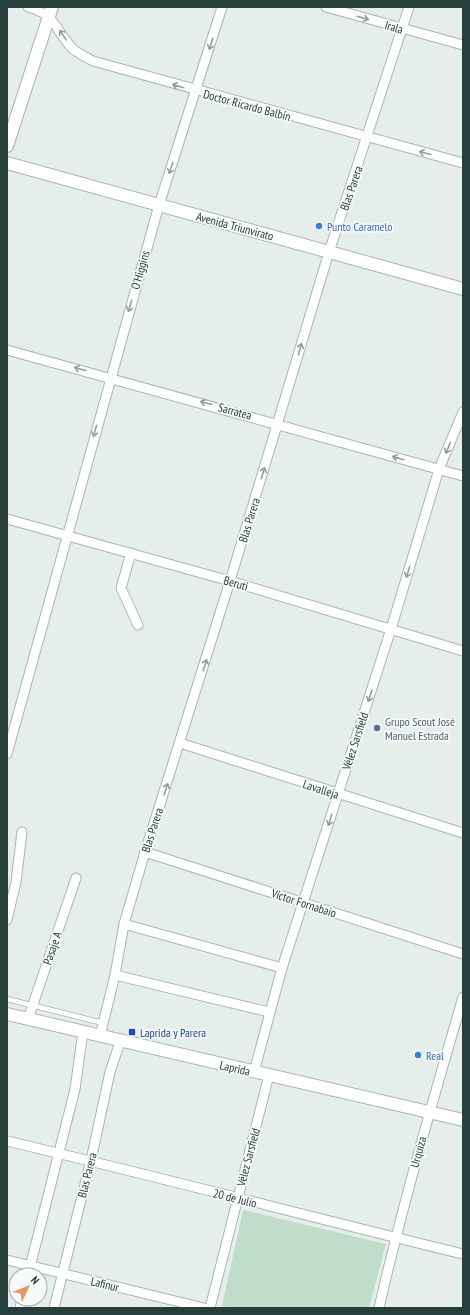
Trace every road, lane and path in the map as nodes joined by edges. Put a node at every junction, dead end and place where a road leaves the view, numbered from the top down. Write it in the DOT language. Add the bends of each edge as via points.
graph roads {
  1 [pos="28,7"];
  2 [pos="222,7"];
  3 [pos="326,7"];
  4 [pos="409,7"];
  5 [pos="51,12"];
  6 [pos="402,29"];
  7 [pos="463,45"];
  8 [pos="196,91"];
  9 [pos="368,137"];
  10 [pos="7,146"];
  11 [pos="7,163"];
  12 [pos="463,163"];
  13 [pos="159,205"];
  14 [pos="329,252"];
  15 [pos="463,289"];
  16 [pos="7,350"];
  17 [pos="110,377"];
  18 [pos="463,412"];
  19 [pos="278,423"];
  20 [pos="439,469"];
  21 [pos="463,476"];
  22 [pos="7,519"];
  23 [pos="68,536"];
  24 [pos="131,553"];
  25 [pos="230,581"];
  26 [pos="138,625"];
  27 [pos="392,629"];
  28 [pos="463,651"];
  29 [pos="180,743"];
  30 [pos="7,754"];
  31 [pos="338,794"];
  32 [pos="22,832"];
  33 [pos="463,833"];
  34 [pos="145,852"];
  35 [pos="76,878"];
  36 [pos="304,903"];
  37 [pos="7,920"];
  38 [pos="124,924"];
  39 [pos="463,954"];
  40 [pos="282,968"];
  41 [pos="115,975"];
  42 [pos="463,997"];
  43 [pos="7,999"];
  44 [pos="32,1006"];
  45 [pos="269,1012"];
  46 [pos="7,1014"];
  47 [pos="28,1019"];
  48 [pos="103,1023"];
  49 [pos="83,1032"];
  50 [pos="100,1036"];
  51 [pos="120,1042"];
  52 [pos="254,1072"];
  53 [pos="269,1075"];
  54 [pos="429,1112"];
  55 [pos="463,1120"];
  56 [pos="7,1141"];
  57 [pos="58,1153"];
  58 [pos="91,1160"];
  59 [pos="237,1199"];
  60 [pos="395,1238"];
  61 [pos="463,1254"];
  62 [pos="7,1260"];
  63 [pos="30,1266"];
  64 [pos="63,1273"];
  65 [pos="54,1308"];
  66 [pos="204,1308"];
  67 [pos="210,1308"];
  68 [pos="379,1308"];
  1 -- 5 [label="street"];
  2 -- 8 [label="street, O'Higgins, one-way"];
  3 -- 6 [label="street, Irala, one-way"];
  4 -- 6 [label="street, Blas Parera"];
  8 -- 5 [label="street, Doctor Ricardo Balbín, one-way" via="93,61 74,49"];
  5 -- 10 [label="street"];
  6 -- 7 [label="street, Irala"];
  6 -- 9 [label="street, Blas Parera"];
  8 -- 9 [label="street, Doctor Ricardo Balbín"];
  8 -- 13 [label="street, O'Higgins, one-way"];
  12 -- 9 [label="street, Doctor Ricardo Balbín, one-way"];
  9 -- 14 [label="street, Blas Parera"];
  11 -- 13 [label="street, Avenida Triunvirato"];
  13 -- 14 [label="street, Avenida Triunvirato"];
  13 -- 17 [label="street, O'Higgins, one-way"];
  14 -- 15 [label="street, Avenida Triunvirato"];
  19 -- 14 [label="street, Blas Parera, one-way"];
  17 -- 16 [label="street, Sarratea, one-way"];
  19 -- 17 [label="street, Sarratea, one-way"];
  17 -- 23 [label="street, O'Higgins, one-way"];
  18 -- 20 [label="street, Vélez Sarsfield, one-way"];
  20 -- 19 [label="street, Sarratea, one-way"];
  25 -- 19 [label="street, Blas Parera, one-way"];
  20 -- 21 [label="street, Sarratea"];
  20 -- 27 [label="street, Vélez Sarsfield, one-way"];
  22 -- 23 [label="street, Beruti"];
  23 -- 24 [label="street, Beruti"];
  23 -- 30 [label="street, O'Higgins"];
  24 -- 25 [label="street, Beruti"];
  24 -- 26 [label="street" via="121,588"];
  25 -- 27 [label="street, Beruti"];
  29 -- 25 [label="street, Blas Parera, one-way"];
  27 -- 28 [label="street, Beruti"];
  27 -- 31 [label="street, Vélez Sarsfield, one-way"];
  29 -- 31 [label="street, Lavalleja"];
  34 -- 29 [label="street, Blas Parera, one-way"];
  31 -- 33 [label="street, Lavalleja"];
  31 -- 36 [label="street, Vélez Sarsfield, one-way"];
  32 -- 37 [label="street" via="16,882"];
  34 -- 36 [label="street, Víctor Fornabaio"];
  34 -- 38 [label="street, Blas Parera"];
  35 -- 44 [label="street, Pasaje A"];
  36 -- 39 [label="street, Víctor Fornabaio"];
  36 -- 40 [label="street, Vélez Sarsfield"];
  38 -- 40 [label="street"];
  38 -- 41 [label="street, Blas Parera"];
  40 -- 45 [label="street, Vélez Sarsfield"];
  41 -- 45 [label="street"];
  41 -- 48 [label="street, Blas Parera"];
  42 -- 54 [label="street, Urquiza"];
  43 -- 44 [label="lane"];
  44 -- 47 [label="street, Pasaje A"];
  44 -- 48 [label="lane"];
  45 -- 52 [label="street, Vélez Sarsfield"];
  46 -- 47 [label="street, Laprida"];
  47 -- 49 [label="street, Laprida"];
  48 -- 50 [label="street, Blas Parera"];
  49 -- 50 [label="street, Laprida"];
  49 -- 57 [label="street" via="75,1089"];
  50 -- 51 [label="street, Laprida"];
  51 -- 52 [label="street, Laprida"];
  51 -- 58 [label="street, Blas Parera" via="110,1072"];
  52 -- 53 [label="street, Laprida"];
  53 -- 54 [label="street, Laprida"];
  53 -- 59 [label="street, Vélez Sarsfield"];
  54 -- 55 [label="street, Laprida"];
  54 -- 60 [label="street, Urquiza"];
  56 -- 57 [label="street, 20 de Julio"];
  57 -- 58 [label="street, 20 de Julio"];
  57 -- 63 [label="street"];
  58 -- 59 [label="street, 20 de Julio"];
  58 -- 64 [label="street, Blas Parera"];
  59 -- 60 [label="street, 20 de Julio"];
  59 -- 67 [label="street, Vélez Sarsfield"];
  60 -- 61 [label="street, 20 de Julio"];
  60 -- 68 [label="street, Urquiza"];
  62 -- 63 [label="street, Lafinur"];
  63 -- 64 [label="street, Lafinur"];
  64 -- 65 [label="street, Blas Parera"];
  64 -- 66 [label="street, Lafinur"];
}
